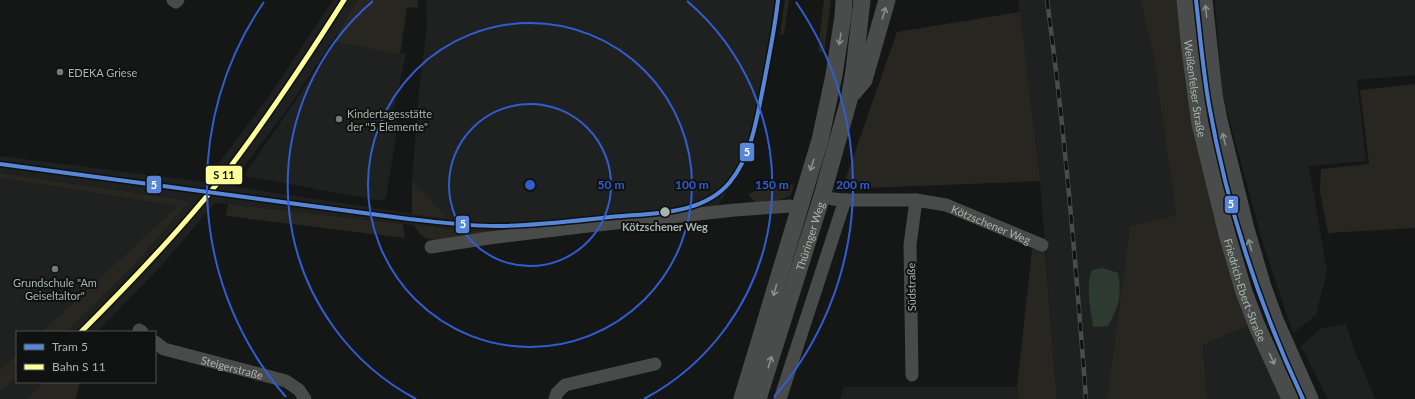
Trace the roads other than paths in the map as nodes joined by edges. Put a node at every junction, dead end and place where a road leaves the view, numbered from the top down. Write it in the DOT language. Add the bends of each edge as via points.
graph roads {
  1 [pos="173,0"];
  2 [pos="178,0"];
  3 [pos="844,0"];
  4 [pos="862,0"];
  5 [pos="887,0"];
  6 [pos="1185,0"];
  7 [pos="1204,0"];
  8 [pos="848,100"];
  9 [pos="1212,176"];
  10 [pos="1233,177"];
  11 [pos="822,196"];
  12 [pos="845,200"];
  13 [pos="916,200"];
  14 [pos="799,208"];
  15 [pos="1042,245"];
  16 [pos="430,247"];
  17 [pos="156,343"];
  18 [pos="655,364"];
  19 [pos="912,376"];
  20 [pos="306,399"];
  21 [pos="555,399"];
  22 [pos="742,399"];
  23 [pos="758,399"];
  24 [pos="780,399"];
  25 [pos="1290,399"];
  26 [pos="1310,399"];
  1 -- 2 [label="street"];
  3 -- 14 [label="main road, Thüringer Weg, one-way" via="834,75 820,140"];
  4 -- 8 [label="main road, Thüringer Weg"];
  8 -- 5 [label="main road, one-way" via="864,80"];
  6 -- 9 [label="main road, Weißenfelser Straße" via="1196,99"];
  10 -- 7 [label="main road, Weißenfelser Straße, one-way" via="1214,94"];
  8 -- 11 [label="main road, Thüringer Weg"];
  9 -- 25 [label="main road, Friedrich-Ebert-Straße, one-way" via="1244,292"];
  26 -- 10 [label="main road, Friedrich-Ebert-Straße, one-way" via="1263,287"];
  11 -- 12 [label="street, Kötzschener Weg"];
  23 -- 11 [label="main road, Thüringer Weg, one-way"];
  12 -- 13 [label="street, Kötzschener Weg"];
  12 -- 24 [label="street, Thüringer Weg"];
  13 -- 15 [label="street, Kötzschener Weg" via="946,205"];
  13 -- 19 [label="street, Südstraße" via="910,245"];
  14 -- 16 [label="street" via="790,206 735,210"];
  14 -- 22 [label="main road, Thüringer Weg, one-way"];
  17 -- 20 [label="street, Steigerstraße" via="164,349 286,381 299,390"];
  18 -- 21 [label="street" via="565,385"];
}
